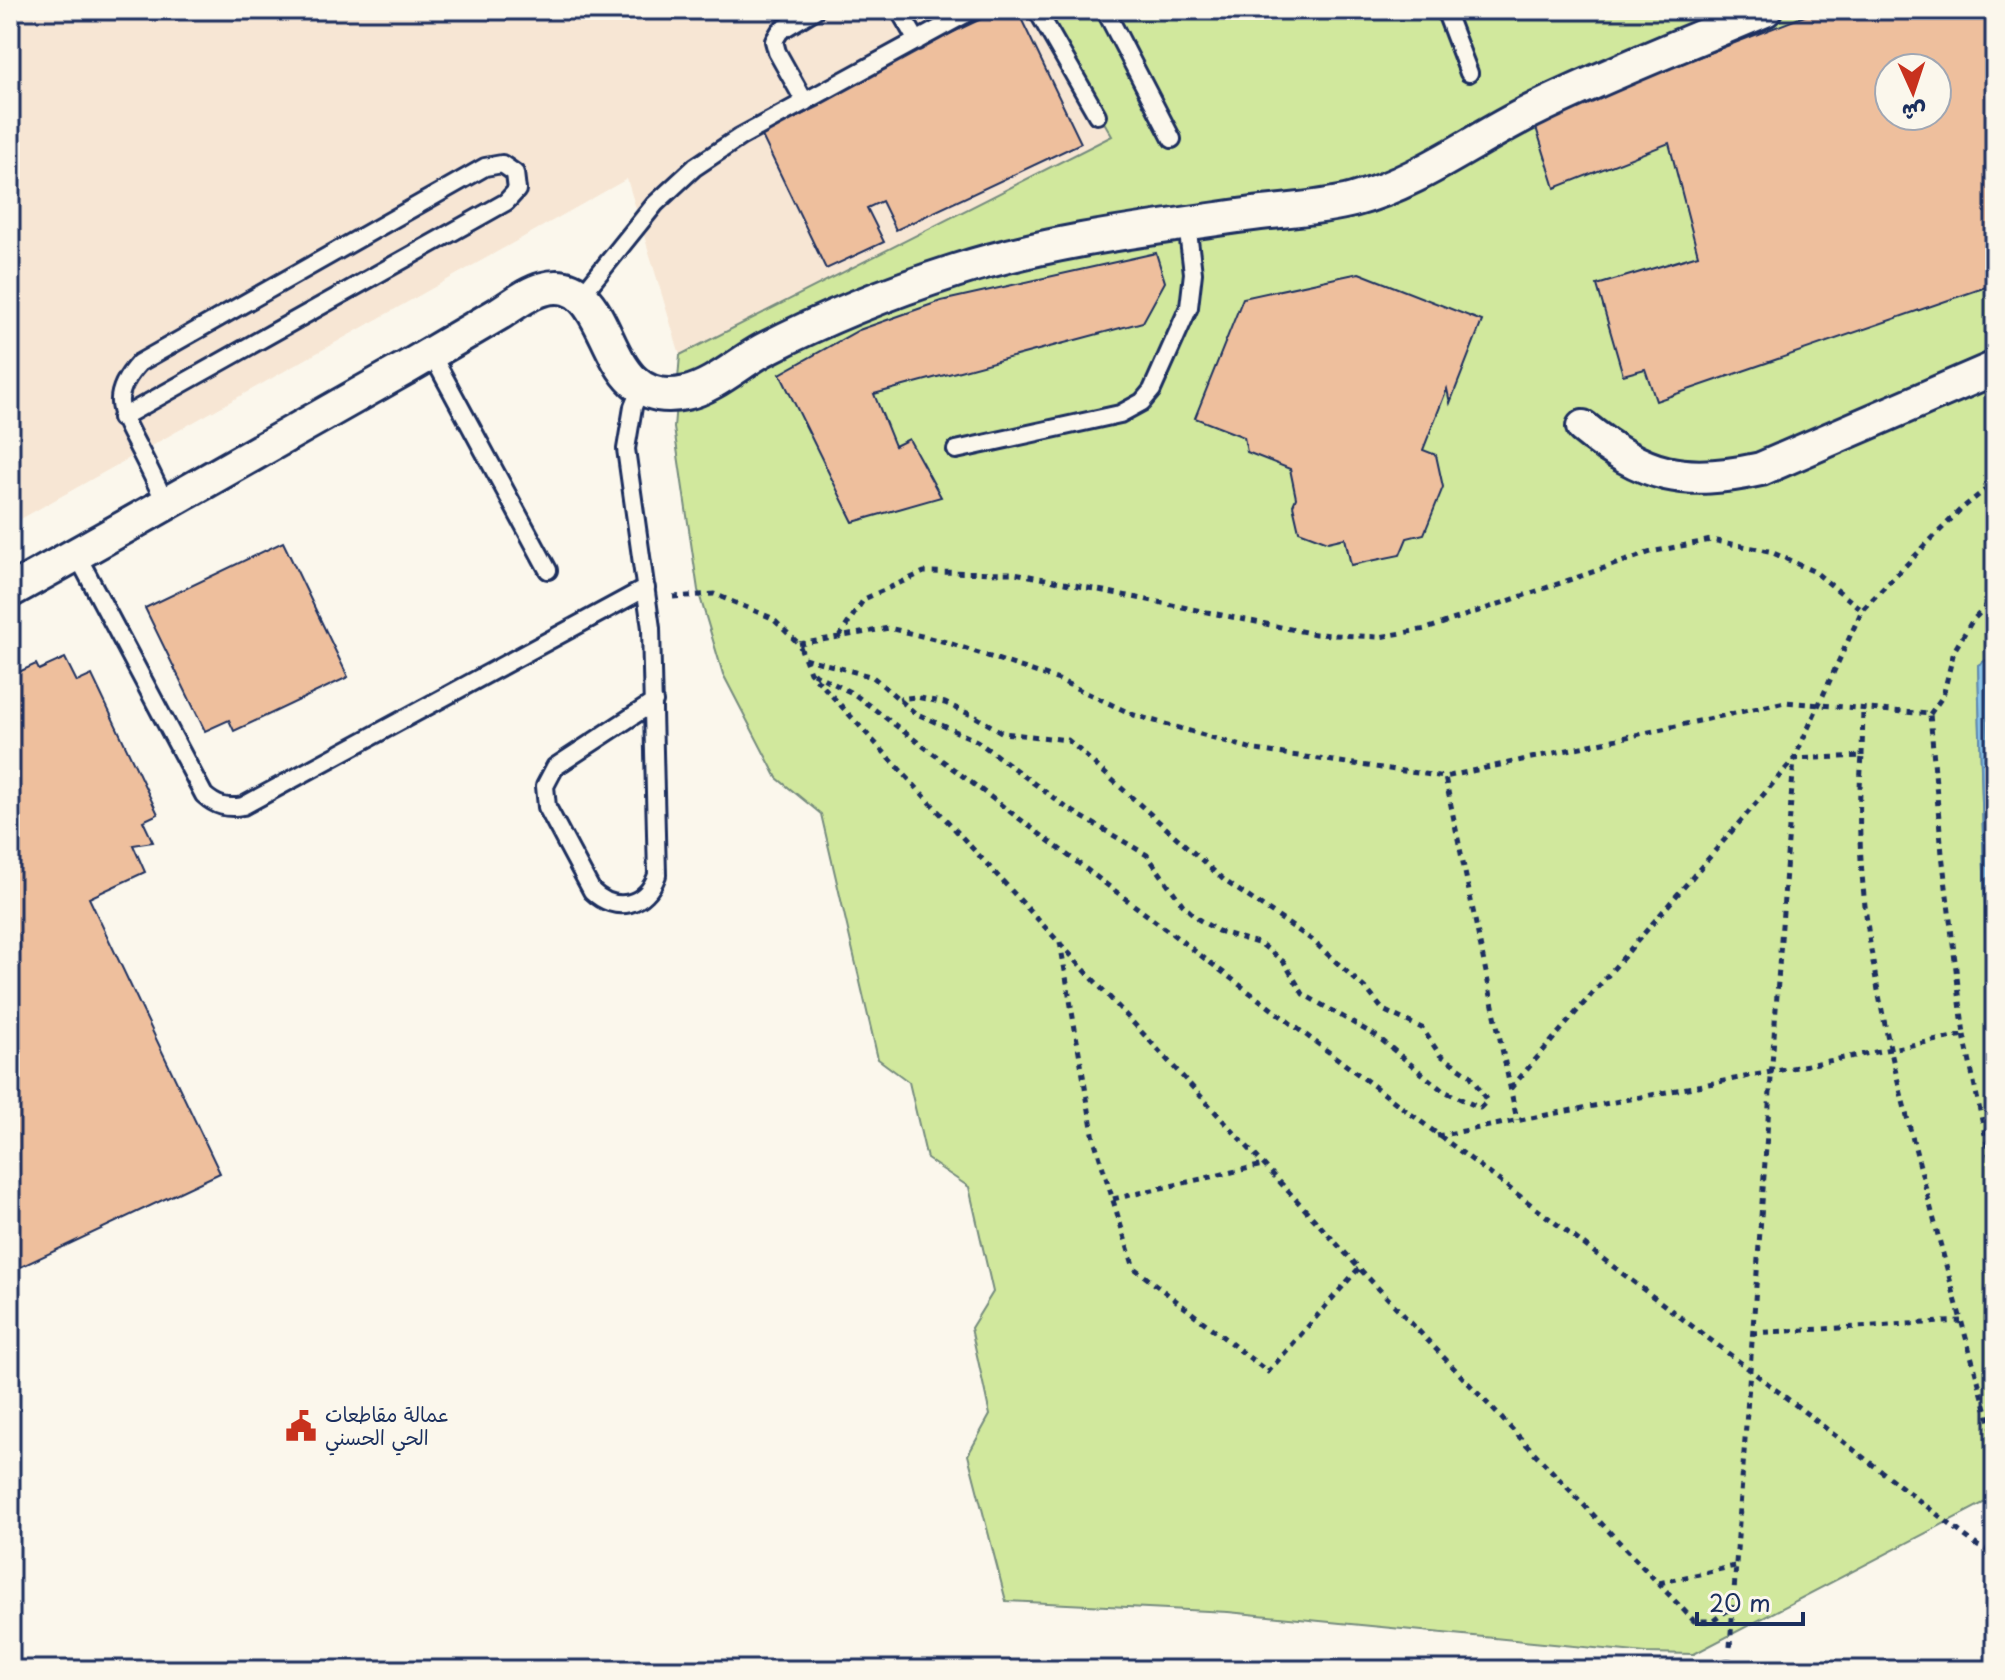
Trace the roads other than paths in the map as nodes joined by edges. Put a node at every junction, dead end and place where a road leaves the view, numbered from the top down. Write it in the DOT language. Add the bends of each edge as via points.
graph roads {
  1 [pos="815,10"];
  2 [pos="899,10"];
  3 [pos="973,10"];
  4 [pos="1037,10"];
  5 [pos="1105,10"];
  6 [pos="1445,10"];
  7 [pos="1763,11"];
  8 [pos="917,41"];
  9 [pos="1469,73"];
  10 [pos="805,102"];
  11 [pos="1097,115"];
  12 [pos="1172,139"];
  13 [pos="1187,224"];
  14 [pos="581,296"];
  15 [pos="431,353"];
  16 [pos="1995,368"];
  17 [pos="641,387"];
  18 [pos="121,418"];
  19 [pos="1583,427"];
  20 [pos="956,450"];
  21 [pos="166,504"];
  22 [pos="77,555"];
  23 [pos="548,570"];
  24 [pos="10,591"];
  25 [pos="647,593"];
  26 [pos="654,702"];
  1 -- 10 [label="lane" via="780,31 774,41"];
  2 -- 8 [label="lane"];
  3 -- 8 [label="lane"];
  4 -- 11 [label="lane"];
  5 -- 12 [label="lane"];
  6 -- 9 [label="lane"];
  7 -- 13 [label="street" via="1535,109 1392,188 1347,202"];
  8 -- 10 [label="lane"];
  10 -- 14 [label="lane" via="717,151 674,184"];
  13 -- 17 [label="street" via="1031,250 961,269 824,320 694,391 667,395"];
  13 -- 20 [label="lane" via="1193,273 1189,307 1160,377 1142,402 1120,414"];
  14 -- 15 [label="street" via="559,287 536,291"];
  14 -- 17 [label="street" via="622,369"];
  15 -- 21 [label="street"];
  15 -- 23 [label="lane"];
  16 -- 19 [label="street" via="1761,469 1723,477 1647,469 1613,452"];
  17 -- 25 [label="lane" via="626,449"];
  18 -- 18 [label="lane" via="506,202 517,190 515,173 502,164 485,167 149,356 124,383"];
  18 -- 21 [label="lane"];
  21 -- 22 [label="street"];
  22 -- 24 [label="street"];
  22 -- 25 [label="lane" via="204,795 232,808"];
  25 -- 26 [label="lane"];
  26 -- 26 [label="lane" via="657,875 646,896 612,904 592,891 547,807 545,786 555,767"];
}
